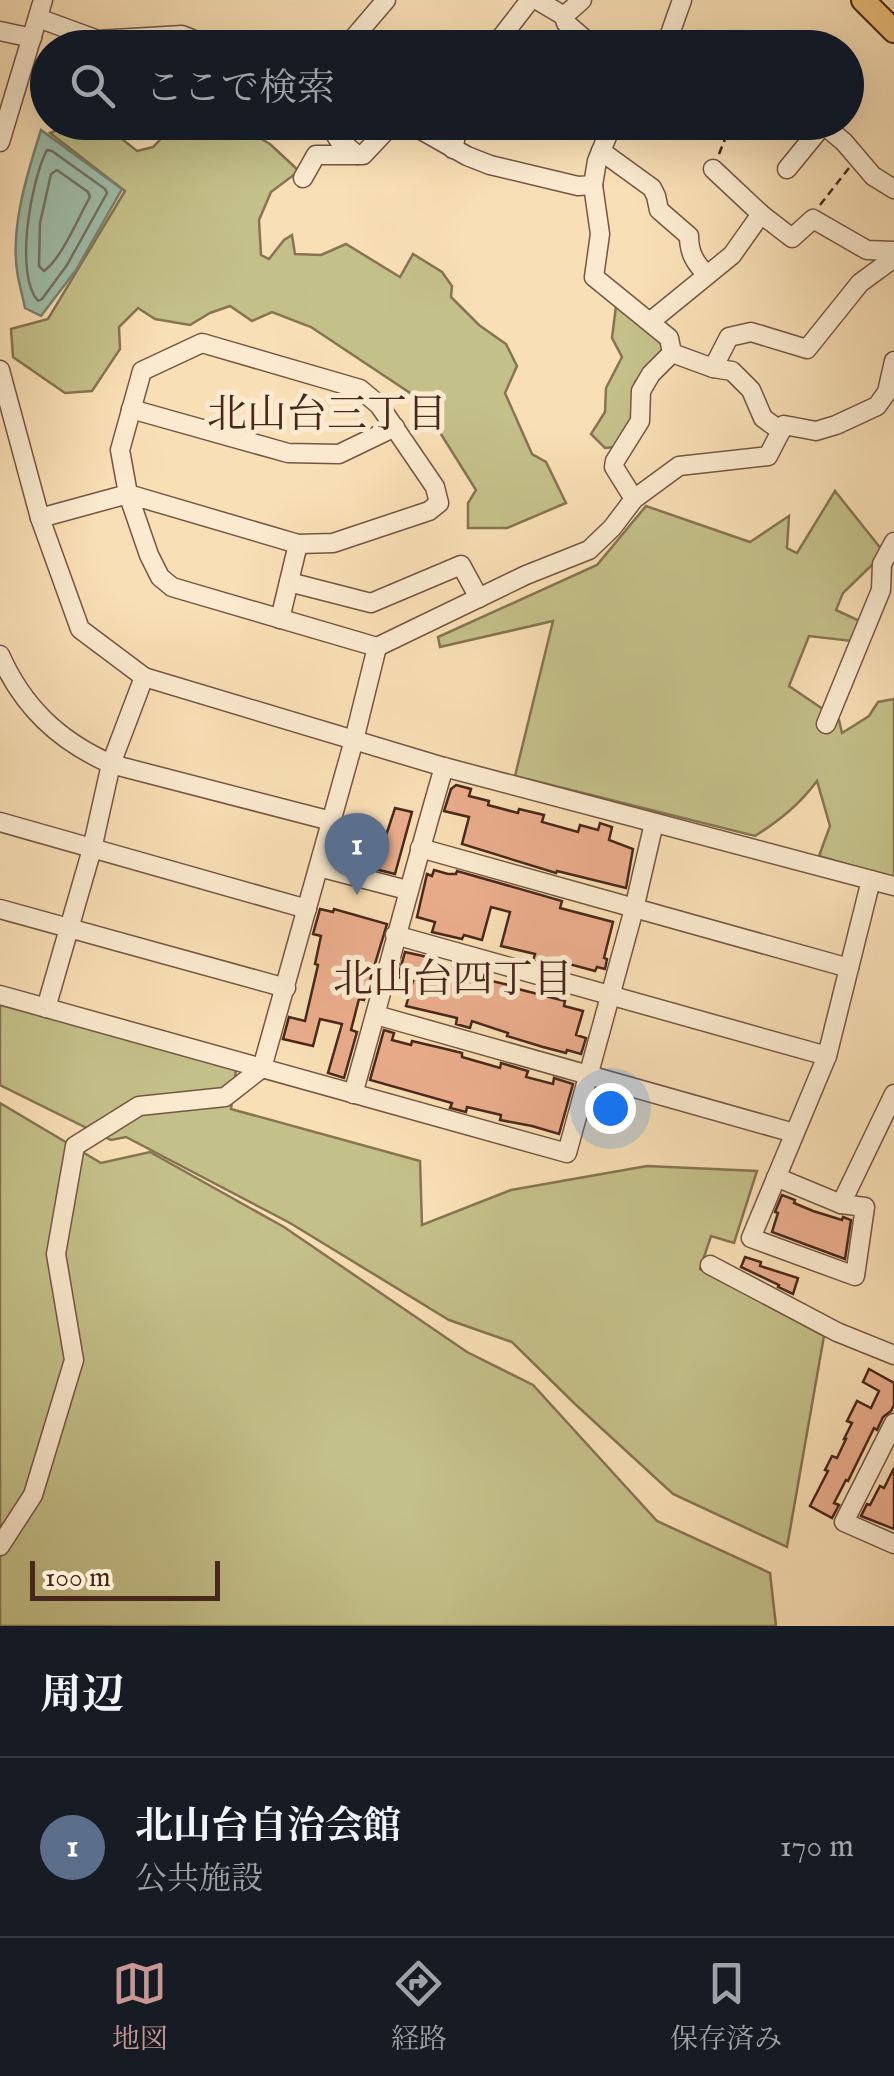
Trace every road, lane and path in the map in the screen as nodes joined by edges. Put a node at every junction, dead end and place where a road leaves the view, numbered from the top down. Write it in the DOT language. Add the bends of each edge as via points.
graph roads {
  1 [pos="386,0"];
  2 [pos="534,0"];
  3 [pos="582,0"];
  4 [pos="682,0"];
  5 [pos="862,0"];
  6 [pos="40,9"];
  7 [pos="564,16"];
  8 [pos="0,30"];
  9 [pos="79,30"];
  10 [pos="360,30"];
  11 [pos="508,30"];
  12 [pos="575,30"];
  13 [pos="671,30"];
  14 [pos="894,32"];
  15 [pos="30,38"];
  16 [pos="30,43"];
  17 [pos="5,104"];
  18 [pos="339,140"];
  19 [pos="378,140"];
  20 [pos="438,140"];
  21 [pos="456,140"];
  22 [pos="606,140"];
  23 [pos="725,140"];
  24 [pos="809,140"];
  25 [pos="841,140"];
  26 [pos="0,142"];
  27 [pos="454,149"];
  28 [pos="601,151"];
  29 [pos="357,155"];
  30 [pos="856,159"];
  31 [pos="713,169"];
  32 [pos="787,170"];
  33 [pos="303,178"];
  34 [pos="593,185"];
  35 [pos="894,189"];
  36 [pos="760,214"];
  37 [pos="813,219"];
  38 [pos="894,254"];
  39 [pos="708,275"];
  40 [pos="651,321"];
  41 [pos="672,353"];
  42 [pos="894,360"];
  43 [pos="713,368"];
  44 [pos="1,378"];
  45 [pos="891,383"];
  46 [pos="131,409"];
  47 [pos="395,427"];
  48 [pos="780,431"];
  49 [pos="128,494"];
  50 [pos="634,499"];
  51 [pos="40,518"];
  52 [pos="894,542"];
  53 [pos="298,544"];
  54 [pos="289,582"];
  55 [pos="479,598"];
  56 [pos="280,619"];
  57 [pos="377,647"];
  58 [pos="0,655"];
  59 [pos="144,677"];
  60 [pos="826,724"];
  61 [pos="354,740"];
  62 [pos="111,764"];
  63 [pos="444,767"];
  64 [pos="331,821"];
  65 [pos="0,822"];
  66 [pos="654,823"];
  67 [pos="420,848"];
  68 [pos="92,849"];
  69 [pos="319,867"];
  70 [pos="871,880"];
  71 [pos="894,886"];
  72 [pos="408,890"];
  73 [pos="0,909"];
  74 [pos="307,909"];
  75 [pos="634,910"];
  76 [pos="69,928"];
  77 [pos="395,935"];
  78 [pos="849,968"];
  79 [pos="286,988"];
  80 [pos="0,995"];
  81 [pos="610,996"];
  82 [pos="46,1008"];
  83 [pos="376,1015"];
  84 [pos="827,1056"];
  85 [pos="262,1068"];
  86 [pos="590,1075"];
  87 [pos="352,1094"];
  88 [pos="894,1094"];
  89 [pos="890,1115"];
  90 [pos="794,1133"];
  91 [pos="776,1176"];
  92 [pos="842,1204"];
  93 [pos="710,1266"];
  94 [pos="894,1354"];
  95 [pos="894,1422"];
  96 [pos="894,1544"];
  97 [pos="0,1546"];
  1 -- 10 [label="street"];
  2 -- 7 [label="street"];
  2 -- 11 [label="street"];
  3 -- 7 [label="street"];
  4 -- 13 [label="street"];
  5 -- 14 [label="main road"];
  6 -- 9 [label="street"];
  7 -- 12 [label="street"];
  8 -- 15 [label="street"];
  16 -- 17 [label="street"];
  17 -- 26 [label="street"];
  18 -- 29 [label="street"];
  19 -- 29 [label="street"];
  20 -- 27 [label="street"];
  21 -- 27 [label="street"];
  22 -- 28 [label="street"];
  23 -- 31 [label="path"];
  24 -- 32 [label="street"];
  25 -- 30 [label="street"];
  27 -- 34 [label="street" via="490,165"];
  28 -- 34 [label="street"];
  28 -- 39 [label="street" via="652,188 658,210 689,236 689,250"];
  29 -- 33 [label="street" via="316,155"];
  30 -- 35 [label="street"];
  30 -- 37 [label="path"];
  31 -- 36 [label="street"];
  34 -- 40 [label="street" via="600,234 594,277"];
  36 -- 37 [label="street" via="792,238"];
  36 -- 39 [label="street" via="732,255"];
  37 -- 38 [label="street" via="867,250"];
  38 -- 43 [label="street" via="860,283 807,349 751,332 729,337"];
  39 -- 40 [label="street"];
  40 -- 41 [label="street" via="669,338"];
  41 -- 43 [label="street"];
  41 -- 50 [label="street" via="641,391 640,421 614,461"];
  42 -- 45 [label="street"];
  43 -- 48 [label="street" via="732,371 751,390 763,418"];
  44 -- 51 [label="street"];
  45 -- 48 [label="street" via="877,406 836,425 784,425"];
  46 -- 47 [label="street" via="288,452 339,454"];
  46 -- 47 [label="street" via="142,371 202,342 360,389"];
  46 -- 49 [label="street" via="120,450"];
  47 -- 53 [label="street" via="438,502 429,511 333,543"];
  48 -- 50 [label="street" via="768,456 679,466"];
  49 -- 51 [label="street"];
  49 -- 53 [label="street"];
  49 -- 56 [label="street" via="160,577 172,587"];
  50 -- 55 [label="street" via="589,550"];
  51 -- 59 [label="street" via="80,628"];
  52 -- 60 [label="street" via="882,564 882,590"];
  53 -- 54 [label="street"];
  54 -- 55 [label="street" via="371,603 462,565"];
  54 -- 56 [label="street"];
  55 -- 57 [label="street"];
  56 -- 57 [label="street"];
  57 -- 61 [label="street"];
  58 -- 62 [label="street" via="20,694 51,729"];
  59 -- 61 [label="street"];
  59 -- 62 [label="street"];
  61 -- 63 [label="street"];
  61 -- 64 [label="street"];
  62 -- 64 [label="street"];
  62 -- 68 [label="street"];
  63 -- 66 [label="street"];
  63 -- 67 [label="street"];
  64 -- 69 [label="street"];
  65 -- 68 [label="street"];
  66 -- 70 [label="street"];
  66 -- 75 [label="street"];
  67 -- 72 [label="street"];
  67 -- 75 [label="street"];
  68 -- 74 [label="street"];
  68 -- 76 [label="street"];
  69 -- 72 [label="street"];
  69 -- 74 [label="street"];
  70 -- 71 [label="street"];
  70 -- 78 [label="street"];
  72 -- 77 [label="street"];
  73 -- 76 [label="street"];
  74 -- 79 [label="street"];
  75 -- 78 [label="street"];
  75 -- 81 [label="street"];
  76 -- 79 [label="street"];
  76 -- 82 [label="street"];
  77 -- 81 [label="street"];
  77 -- 83 [label="street"];
  78 -- 84 [label="street"];
  79 -- 85 [label="street"];
  80 -- 82 [label="street"];
  81 -- 84 [label="street"];
  81 -- 86 [label="street"];
  82 -- 85 [label="street"];
  83 -- 86 [label="street"];
  83 -- 87 [label="street"];
  84 -- 90 [label="street"];
  85 -- 87 [label="street"];
  85 -- 97 [label="street" via="225,1097 139,1106 75,1146 56,1254 74,1360 32,1495"];
  86 -- 87 [label="street" via="567,1153"];
  86 -- 90 [label="street"];
  88 -- 89 [label="street"];
  89 -- 92 [label="street"];
  90 -- 91 [label="street"];
  91 -- 92 [label="street"];
  91 -- 92 [label="street" via="751,1238 855,1276 865,1207"];
  93 -- 94 [label="street"];
  95 -- 96 [label="street" via="844,1522"];
}
